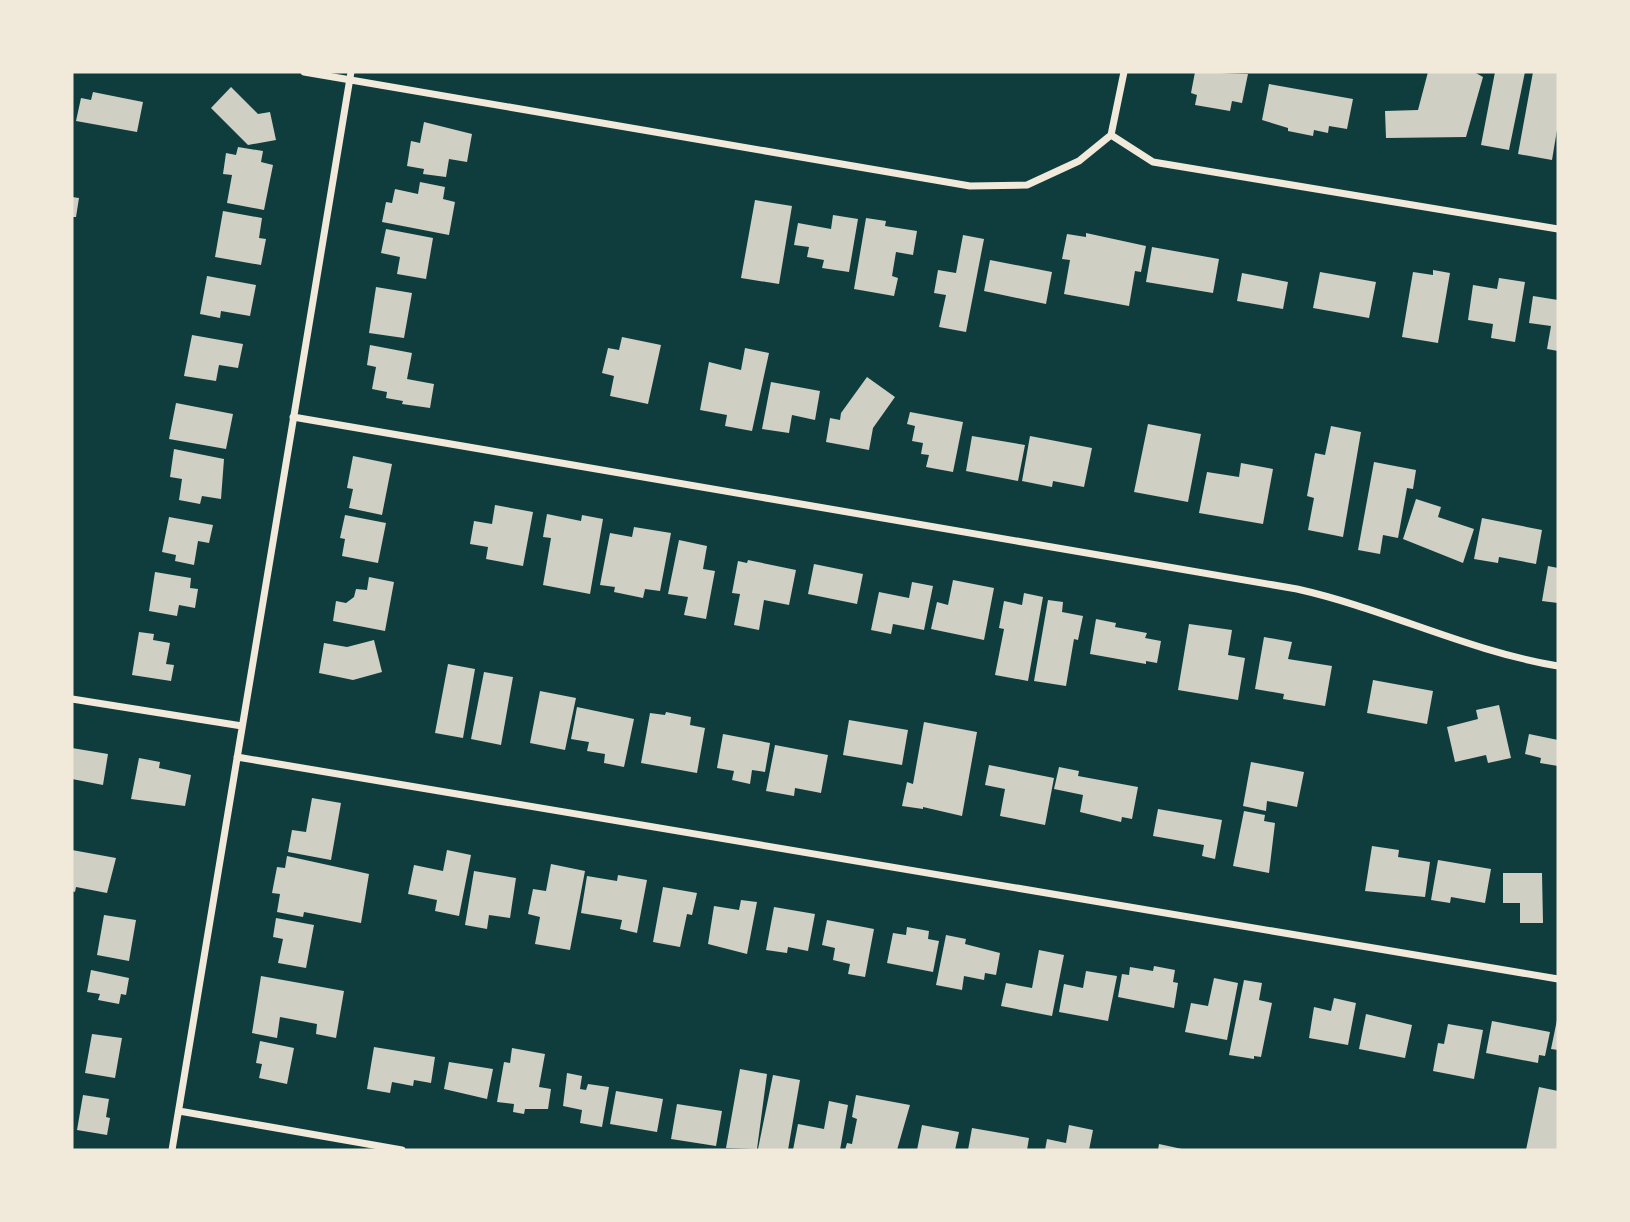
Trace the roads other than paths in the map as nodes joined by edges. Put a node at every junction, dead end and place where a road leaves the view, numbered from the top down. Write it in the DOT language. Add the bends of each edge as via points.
graph roads {
  1 [pos="304,72"];
  2 [pos="1124,72"];
  3 [pos="350,76"];
  4 [pos="1111,135"];
  5 [pos="1558,229"];
  6 [pos="293,417"];
  7 [pos="1558,666"];
  8 [pos="72,699"];
  9 [pos="243,726"];
  10 [pos="237,757"];
  11 [pos="1558,979"];
  12 [pos="179,1111"];
  13 [pos="172,1150"];
  14 [pos="402,1150"];
  1 -- 3 [label="street"];
  2 -- 4 [label="street"];
  3 -- 4 [label="street" via="970,186 1027,185 1079,161"];
  3 -- 6 [label="street"];
  4 -- 5 [label="street" via="1153,162"];
  6 -- 7 [label="street" via="1297,589 1341,599 1488,650"];
  6 -- 9 [label="street"];
  8 -- 9 [label="street"];
  9 -- 10 [label="street"];
  10 -- 11 [label="street"];
  10 -- 12 [label="street"];
  12 -- 13 [label="street"];
  12 -- 14 [label="street"];
}
